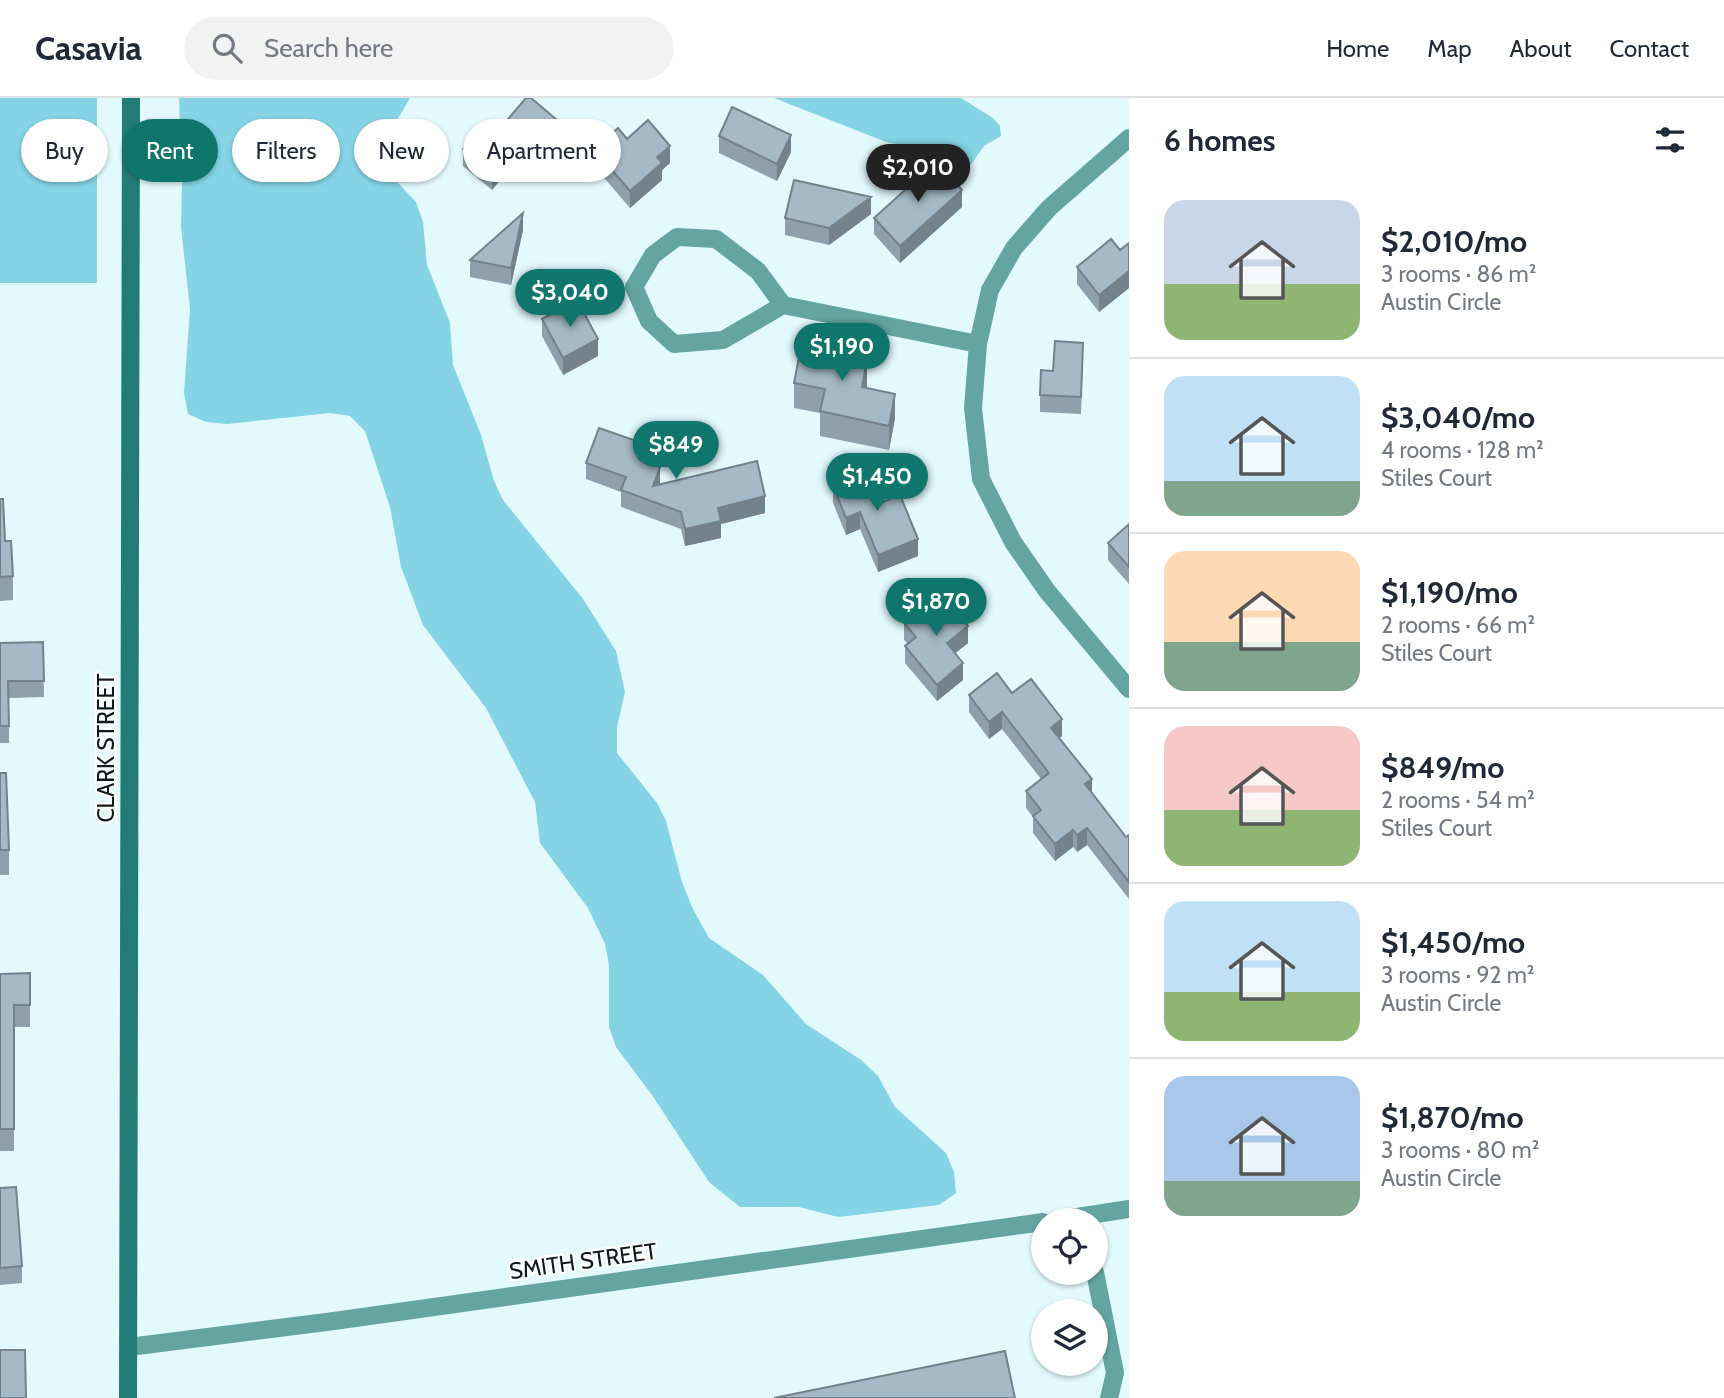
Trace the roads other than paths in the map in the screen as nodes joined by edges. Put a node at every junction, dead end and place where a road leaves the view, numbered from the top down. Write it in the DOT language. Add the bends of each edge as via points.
graph roads {
  1 [pos="131,98"];
  2 [pos="1129,138"];
  3 [pos="783,305"];
  4 [pos="978,344"];
  5 [pos="1126,679"];
  6 [pos="1129,1209"];
  7 [pos="1108,1213"];
  8 [pos="1031,1224"];
  9 [pos="1098,1285"];
  10 [pos="129,1347"];
  11 [pos="1122,1374"];
  12 [pos="128,1398"];
  13 [pos="1109,1398"];
  1 -- 10 [label="main road, CLARK STREET"];
  2 -- 4 [label="street" via="1049,208 1014,248 990,290"];
  3 -- 3 [label="street" via="758,271 716,239 677,237 653,255 634,287 649,321 674,344 723,340"];
  3 -- 4 [label="street"];
  4 -- 5 [label="street" via="973,408 981,479 1013,542 1047,591"];
  6 -- 7 [label="street"];
  8 -- 10 [label="street, SMITH STREET"];
  9 -- 11 [label="street"];
  10 -- 12 [label="main road, CLARK STREET"];
  11 -- 13 [label="street"];
}
